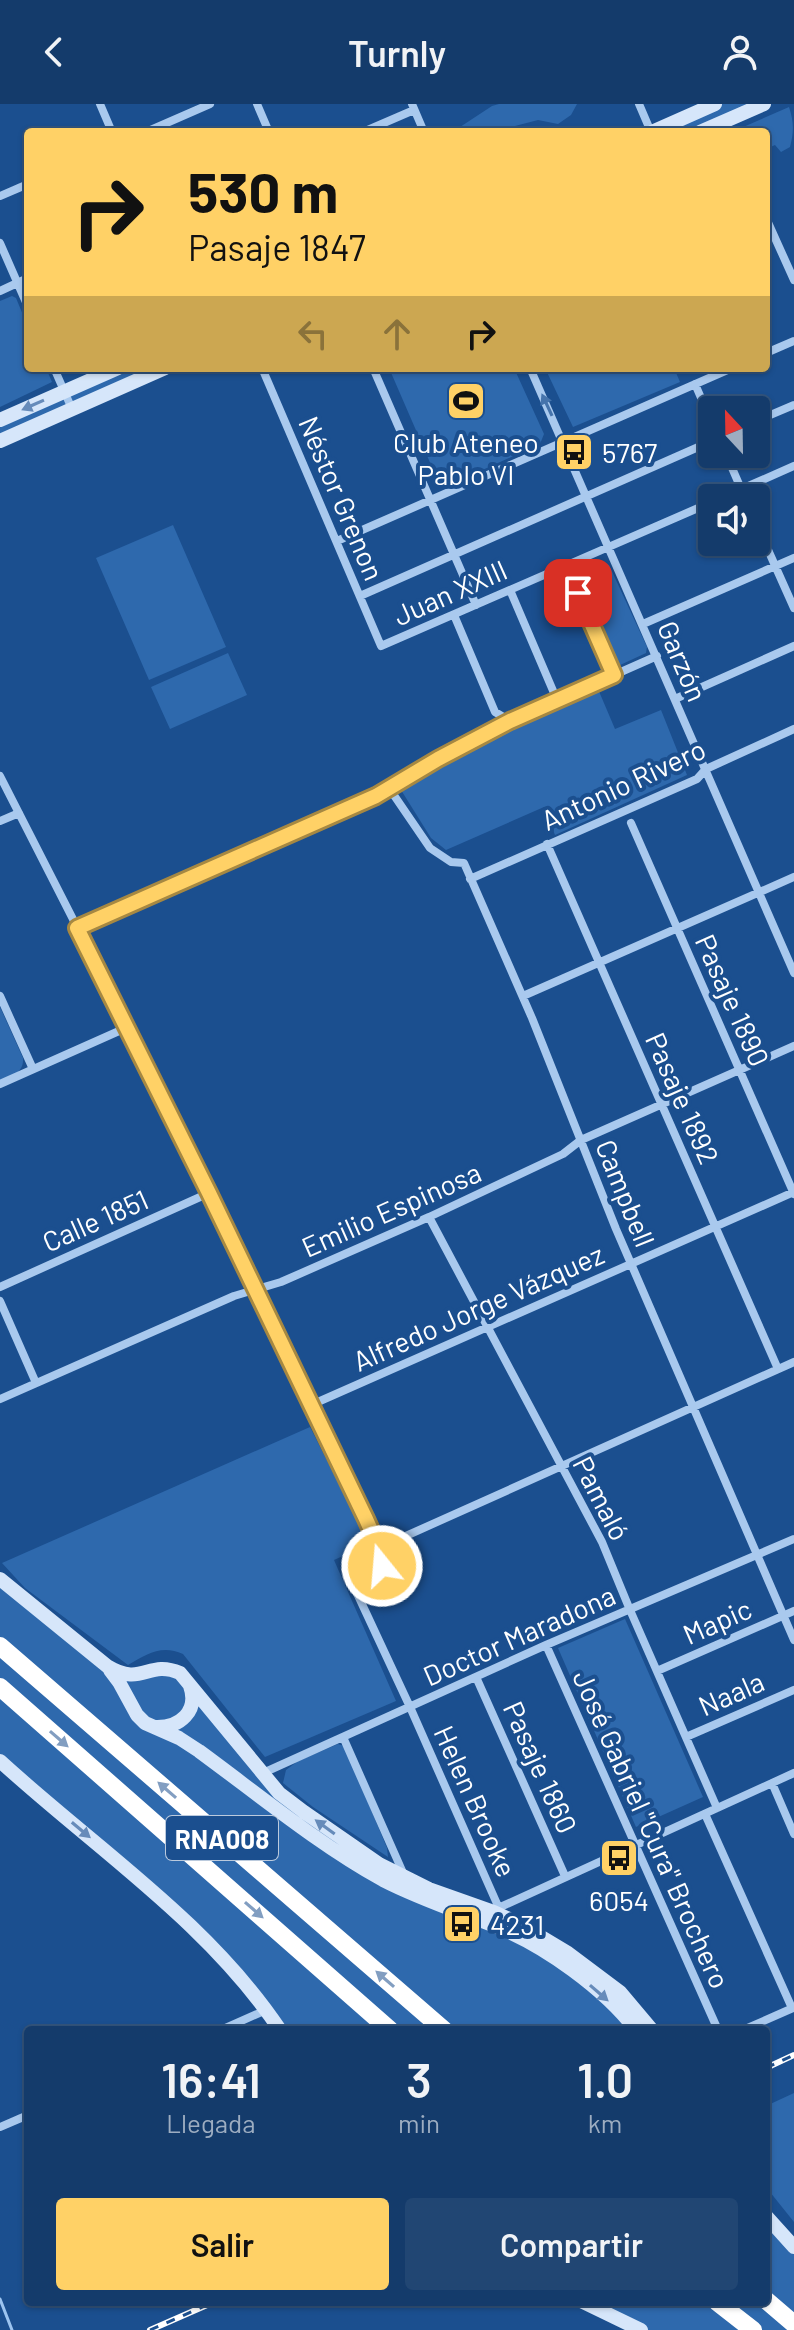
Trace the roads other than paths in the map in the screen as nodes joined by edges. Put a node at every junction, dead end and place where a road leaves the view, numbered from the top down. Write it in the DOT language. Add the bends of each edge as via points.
graph roads {
  1 [pos="100,104"];
  2 [pos="210,104"];
  3 [pos="257,104"];
  4 [pos="639,104"];
  5 [pos="715,104"];
  6 [pos="764,104"];
  7 [pos="413,107"];
  8 [pos="725,127"];
  9 [pos="110,128"];
  10 [pos="155,128"];
  11 [pos="267,128"];
  12 [pos="371,128"];
  13 [pos="422,128"];
  14 [pos="650,128"];
  15 [pos="661,128"];
  16 [pos="24,186"];
  17 [pos="0,196"];
  18 [pos="770,227"];
  19 [pos="0,243"];
  20 [pos="24,280"];
  21 [pos="794,280"];
  22 [pos="18,283"];
  23 [pos="0,291"];
  24 [pos="24,297"];
  25 [pos="794,341"];
  26 [pos="770,351"];
  27 [pos="56,372"];
  28 [pos="109,372"];
  29 [pos="156,372"];
  30 [pos="264,372"];
  31 [pos="375,372"];
  32 [pos="532,372"];
  33 [pos="723,372"];
  34 [pos="695,384"];
  35 [pos="65,391"];
  36 [pos="700,396"];
  37 [pos="794,405"];
  38 [pos="72,409"];
  39 [pos="770,415"];
  40 [pos="0,420"];
  41 [pos="0,441"];
  42 [pos="564,442"];
  43 [pos="698,447"];
  44 [pos="794,466"];
  45 [pos="761,484"];
  46 [pos="587,496"];
  47 [pos="431,500"];
  48 [pos="698,508"];
  49 [pos="337,541"];
  50 [pos="609,547"];
  51 [pos="770,553"];
  52 [pos="454,554"];
  53 [pos="794,558"];
  54 [pos="566,566"];
  55 [pos="776,566"];
  56 [pos="510,590"];
  57 [pos="360,596"];
  58 [pos="476,605"];
  59 [pos="794,608"];
  60 [pos="454,615"];
  61 [pos="643,624"];
  62 [pos="381,646"];
  63 [pos="794,646"];
  64 [pos="657,656"];
  65 [pos="614,675"];
  66 [pos="675,699"];
  67 [pos="557,700"];
  68 [pos="510,721"];
  69 [pos="794,729"];
  70 [pos="706,769"];
  71 [pos="0,776"];
  72 [pos="389,788"];
  73 [pos="19,813"];
  74 [pos="0,821"];
  75 [pos="631,823"];
  76 [pos="547,844"];
  77 [pos="794,877"];
  78 [pos="470,879"];
  79 [pos="759,892"];
  80 [pos="77,928"];
  81 [pos="677,928"];
  82 [pos="599,962"];
  83 [pos="794,973"];
  84 [pos="0,996"];
  85 [pos="523,996"];
  86 [pos="128,1027"];
  87 [pos="794,1046"];
  88 [pos="33,1069"];
  89 [pos="740,1070"];
  90 [pos="0,1084"];
  91 [pos="662,1104"];
  92 [pos="581,1140"];
  93 [pos="794,1192"];
  94 [pos="209,1193"];
  95 [pos="429,1217"];
  96 [pos="715,1226"];
  97 [pos="631,1264"];
  98 [pos="0,1287"];
  99 [pos="255,1290"];
  100 [pos="0,1301"];
  101 [pos="488,1326"];
  102 [pos="794,1362"];
  103 [pos="778,1369"];
  104 [pos="36,1383"];
  105 [pos="0,1399"];
  106 [pos="311,1405"];
  107 [pos="693,1407"];
  108 [pos="562,1466"];
  109 [pos="794,1539"];
  110 [pos="379,1548"];
  111 [pos="756,1555"];
  112 [pos="0,1579"];
  113 [pos="630,1610"];
  114 [pos="794,1611"];
  115 [pos="784,1616"];
  116 [pos="794,1640"];
  117 [pos="546,1645"];
  118 [pos="0,1646"];
  119 [pos="107,1666"];
  120 [pos="657,1671"];
  121 [pos="145,1673"];
  122 [pos="476,1677"];
  123 [pos="188,1682"];
  124 [pos="0,1687"];
  125 [pos="794,1690"];
  126 [pos="133,1705"];
  127 [pos="410,1707"];
  128 [pos="155,1727"];
  129 [pos="343,1737"];
  130 [pos="686,1737"];
  131 [pos="0,1761"];
  132 [pos="263,1773"];
  133 [pos="794,1773"];
  134 [pos="772,1783"];
  135 [pos="717,1808"];
  136 [pos="705,1814"];
  137 [pos="794,1834"];
  138 [pos="635,1845"];
  139 [pos="565,1876"];
  140 [pos="405,1877"];
  141 [pos="493,1914"];
  142 [pos="793,2008"];
  143 [pos="267,2010"];
  144 [pos="230,2026"];
  145 [pos="277,2026"];
  146 [pos="385,2026"];
  147 [pos="439,2026"];
  148 [pos="633,2026"];
  149 [pos="649,2026"];
  150 [pos="716,2026"];
  151 [pos="752,2026"];
  152 [pos="24,2117"];
  153 [pos="0,2127"];
  154 [pos="770,2220"];
  155 [pos="794,2247"];
  156 [pos="770,2303"];
  157 [pos="591,2306"];
  158 [pos="722,2306"];
  159 [pos="794,2324"];
  160 [pos="641,2330"];
  161 [pos="753,2330"];
  1 -- 9 [label="street"];
  2 -- 10 [label="street"];
  3 -- 11 [label="street"];
  4 -- 14 [label="street"];
  5 -- 15 [label="main road"];
  6 -- 8 [label="main road"];
  7 -- 12 [label="street"];
  7 -- 13 [label="street"];
  16 -- 17 [label="street"];
  18 -- 21 [label="street"];
  19 -- 22 [label="street"];
  20 -- 22 [label="street"];
  22 -- 23 [label="street"];
  22 -- 24 [label="street"];
  25 -- 26 [label="street"];
  27 -- 35 [label="street"];
  28 -- 35 [label="main road"];
  29 -- 38 [label="main road"];
  30 -- 49 [label="street, Néstor Grenon"];
  31 -- 47 [label="street"];
  42 -- 32 [label="street, Garzón, one-way"];
  33 -- 34 [label="street"];
  34 -- 36 [label="street"];
  34 -- 42 [label="street"];
  35 -- 38 [label="street"];
  35 -- 40 [label="main road, one-way"];
  37 -- 39 [label="street"];
  38 -- 41 [label="main road"];
  42 -- 46 [label="street, Garzón"];
  42 -- 47 [label="street"];
  43 -- 46 [label="street"];
  44 -- 45 [label="street"];
  46 -- 50 [label="street, Garzón"];
  46 -- 52 [label="street"];
  47 -- 49 [label="street"];
  47 -- 52 [label="street"];
  48 -- 50 [label="street, Juan XXIII"];
  49 -- 57 [label="street, Néstor Grenon"];
  50 -- 54 [label="street, Juan XXIII"];
  50 -- 61 [label="street, Garzón"];
  51 -- 55 [label="street"];
  52 -- 57 [label="street"];
  52 -- 58 [label="street"];
  53 -- 55 [label="street"];
  54 -- 56 [label="street, Juan XXIII"];
  54 -- 65 [label="street"];
  55 -- 59 [label="street"];
  55 -- 61 [label="street"];
  56 -- 58 [label="street, Juan XXIII"];
  56 -- 67 [label="street"];
  57 -- 62 [label="street, Néstor Grenon"];
  58 -- 60 [label="street, Juan XXIII"];
  60 -- 62 [label="street, Juan XXIII"];
  60 -- 68 [label="street" via="495,712"];
  61 -- 64 [label="street, Garzón"];
  63 -- 66 [label="street"];
  64 -- 65 [label="street"];
  64 -- 66 [label="street, Garzón"];
  65 -- 67 [label="street"];
  66 -- 70 [label="street, Garzón"];
  67 -- 68 [label="street"];
  68 -- 72 [label="street"];
  69 -- 70 [label="street, Antonio Rivero"];
  70 -- 76 [label="street, Antonio Rivero" via="697,779"];
  70 -- 79 [label="street, Garzón"];
  71 -- 73 [label="street"];
  72 -- 78 [label="street, Campbell" via="430,848 451,862 464,863"];
  72 -- 80 [label="street"];
  73 -- 74 [label="street"];
  73 -- 80 [label="street"];
  75 -- 81 [label="street, Pasaje 1890"];
  76 -- 78 [label="street, Antonio Rivero"];
  76 -- 82 [label="street, Pasaje 1892"];
  77 -- 79 [label="street"];
  78 -- 85 [label="street, Campbell"];
  79 -- 81 [label="street"];
  79 -- 83 [label="street, Garzón"];
  80 -- 86 [label="street"];
  81 -- 82 [label="street"];
  81 -- 89 [label="street, Pasaje 1890"];
  82 -- 85 [label="street"];
  82 -- 91 [label="street, Pasaje 1892"];
  84 -- 88 [label="street"];
  85 -- 92 [label="street, Campbell"];
  86 -- 88 [label="street"];
  86 -- 94 [label="street"];
  87 -- 89 [label="street, Emilio Espinosa"];
  88 -- 90 [label="street"];
  89 -- 91 [label="street, Emilio Espinosa"];
  89 -- 93 [label="street, Pasaje 1890"];
  91 -- 92 [label="street, Emilio Espinosa"];
  91 -- 96 [label="street, Pasaje 1892"];
  92 -- 95 [label="street, Emilio Espinosa" via="563,1154"];
  92 -- 97 [label="street, Campbell"];
  93 -- 96 [label="street, Alfredo Jorge Vázquez"];
  94 -- 98 [label="street, Calle 1851"];
  94 -- 99 [label="street"];
  95 -- 99 [label="street, Emilio Espinosa"];
  95 -- 101 [label="street, Pamaló"];
  96 -- 97 [label="street, Alfredo Jorge Vázquez"];
  96 -- 103 [label="street, Pasaje 1892"];
  97 -- 101 [label="street, Alfredo Jorge Vázquez"];
  97 -- 107 [label="street, Campbell"];
  99 -- 104 [label="street, Emilio Espinosa"];
  99 -- 106 [label="street"];
  100 -- 104 [label="street"];
  101 -- 106 [label="street, Alfredo Jorge Vázquez"];
  101 -- 108 [label="street, Pamaló"];
  102 -- 103 [label="street"];
  103 -- 107 [label="street"];
  104 -- 105 [label="street, Emilio Espinosa"];
  106 -- 110 [label="street"];
  107 -- 108 [label="street"];
  107 -- 111 [label="street, Campbell"];
  108 -- 110 [label="street"];
  108 -- 113 [label="street, Pamaló"];
  109 -- 111 [label="street, Doctor Maradona"];
  110 -- 127 [label="street, Helen Brooke" via="382,1566 355,1589"];
  111 -- 113 [label="street, Doctor Maradona"];
  111 -- 115 [label="street, Campbell"];
  112 -- 119 [label="main road"];
  113 -- 117 [label="street, Doctor Maradona"];
  113 -- 120 [label="street, Pamaló"];
  114 -- 115 [label="street, Mapic"];
  115 -- 116 [label="street, Campbell"];
  115 -- 120 [label="street, Mapic"];
  117 -- 122 [label="street, Doctor Maradona"];
  117 -- 138 [label="street, José Gabriel \"Cura\" Brochero"];
  147 -- 118 [label="highway, RNA008, one-way"];
  119 -- 121 [label="main road" via="129,1676"];
  119 -- 126 [label="main road"];
  120 -- 130 [label="street, Pamaló"];
  121 -- 123 [label="main road" via="169,1668"];
  121 -- 126 [label="main road" via="134,1687"];
  122 -- 127 [label="street, Doctor Maradona"];
  122 -- 139 [label="street, Pasaje 1860"];
  123 -- 128 [label="main road" via="192,1705 187,1715 179,1724"];
  123 -- 132 [label="main road"];
  124 -- 146 [label="highway, RNA008, one-way"];
  125 -- 130 [label="street, Naala"];
  126 -- 128 [label="main road" via="137,1715"];
  127 -- 129 [label="street, Doctor Maradona"];
  127 -- 141 [label="street, Helen Brooke"];
  128 -- 141 [label="main road" via="199,1751 355,1864 435,1905"];
  129 -- 132 [label="street, Doctor Maradona"];
  129 -- 140 [label="street"];
  130 -- 135 [label="street, Pamaló"];
  131 -- 143 [label="main road, one-way" via="205,1940"];
  140 -- 132 [label="main road, one-way" via="304,1812"];
  133 -- 134 [label="street"];
  134 -- 135 [label="street"];
  134 -- 137 [label="street"];
  135 -- 136 [label="street"];
  136 -- 138 [label="street"];
  136 -- 142 [label="street"];
  138 -- 139 [label="street"];
  138 -- 150 [label="street, José Gabriel \"Cura\" Brochero"];
  139 -- 141 [label="street"];
  140 -- 141 [label="main road"];
  141 -- 148 [label="main road, one-way" via="576,1973"];
  141 -- 149 [label="main road" via="541,1936 596,1972"];
  142 -- 151 [label="street"];
  143 -- 144 [label="street"];
  143 -- 145 [label="main road"];
  152 -- 153 [label="street"];
  154 -- 155 [label="main road"];
  156 -- 159 [label="highway"];
  157 -- 160 [label="main road"];
  158 -- 161 [label="highway"];
}
